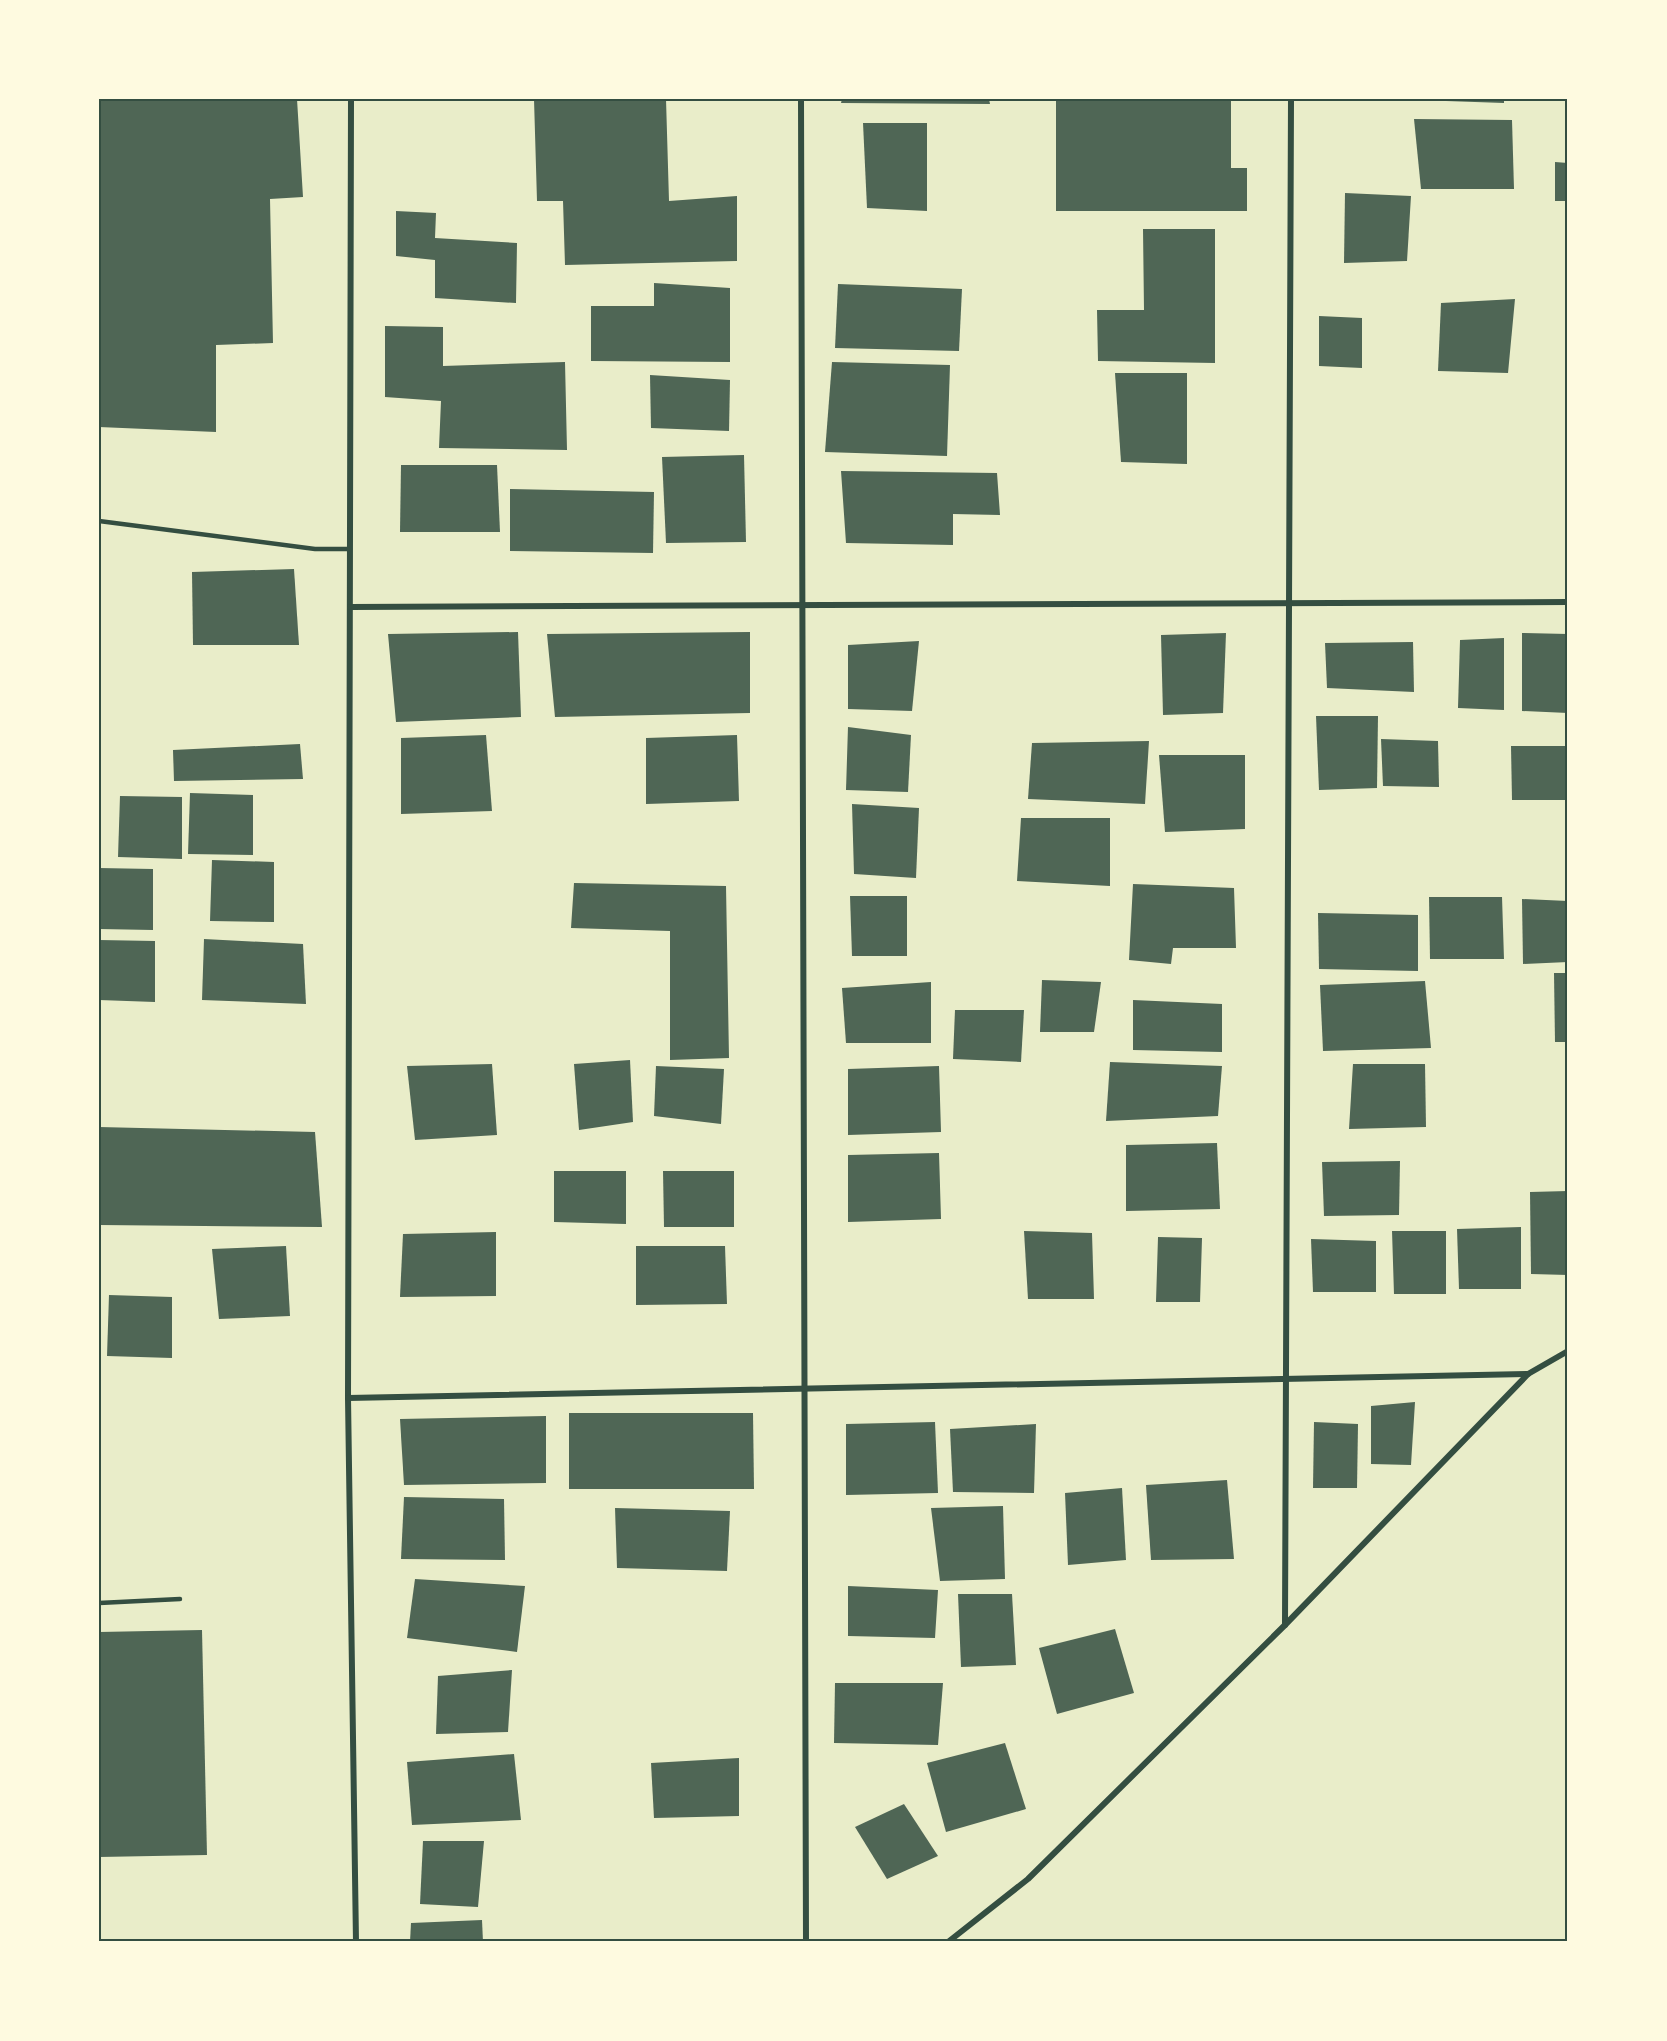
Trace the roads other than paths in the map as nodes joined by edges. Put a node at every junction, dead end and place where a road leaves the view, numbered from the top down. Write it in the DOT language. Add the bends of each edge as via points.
graph roads {
  1 [pos="351,99"];
  2 [pos="801,99"];
  3 [pos="1291,99"];
  4 [pos="99,521"];
  5 [pos="350,549"];
  6 [pos="1568,602"];
  7 [pos="1289,603"];
  8 [pos="802,605"];
  9 [pos="350,607"];
  10 [pos="1568,1351"];
  11 [pos="1528,1374"];
  12 [pos="1287,1380"];
  13 [pos="805,1389"];
  14 [pos="348,1398"];
  15 [pos="180,1599"];
  16 [pos="99,1603"];
  17 [pos="1285,1625"];
  18 [pos="356,1942"];
  19 [pos="806,1942"];
  20 [pos="948,1942"];
  1 -- 5 [label="street"];
  2 -- 8 [label="street"];
  3 -- 7 [label="street"];
  4 -- 5 [label="lane" via="315,549"];
  5 -- 9 [label="street"];
  6 -- 7 [label="street"];
  7 -- 8 [label="street"];
  7 -- 12 [label="street"];
  8 -- 9 [label="street"];
  8 -- 13 [label="street"];
  9 -- 14 [label="street"];
  10 -- 11 [label="street"];
  11 -- 12 [label="street"];
  11 -- 17 [label="street"];
  12 -- 13 [label="street"];
  12 -- 17 [label="street"];
  13 -- 14 [label="street"];
  13 -- 19 [label="street"];
  14 -- 18 [label="street"];
  15 -- 16 [label="lane"];
  17 -- 20 [label="street" via="1028,1880"];
}
